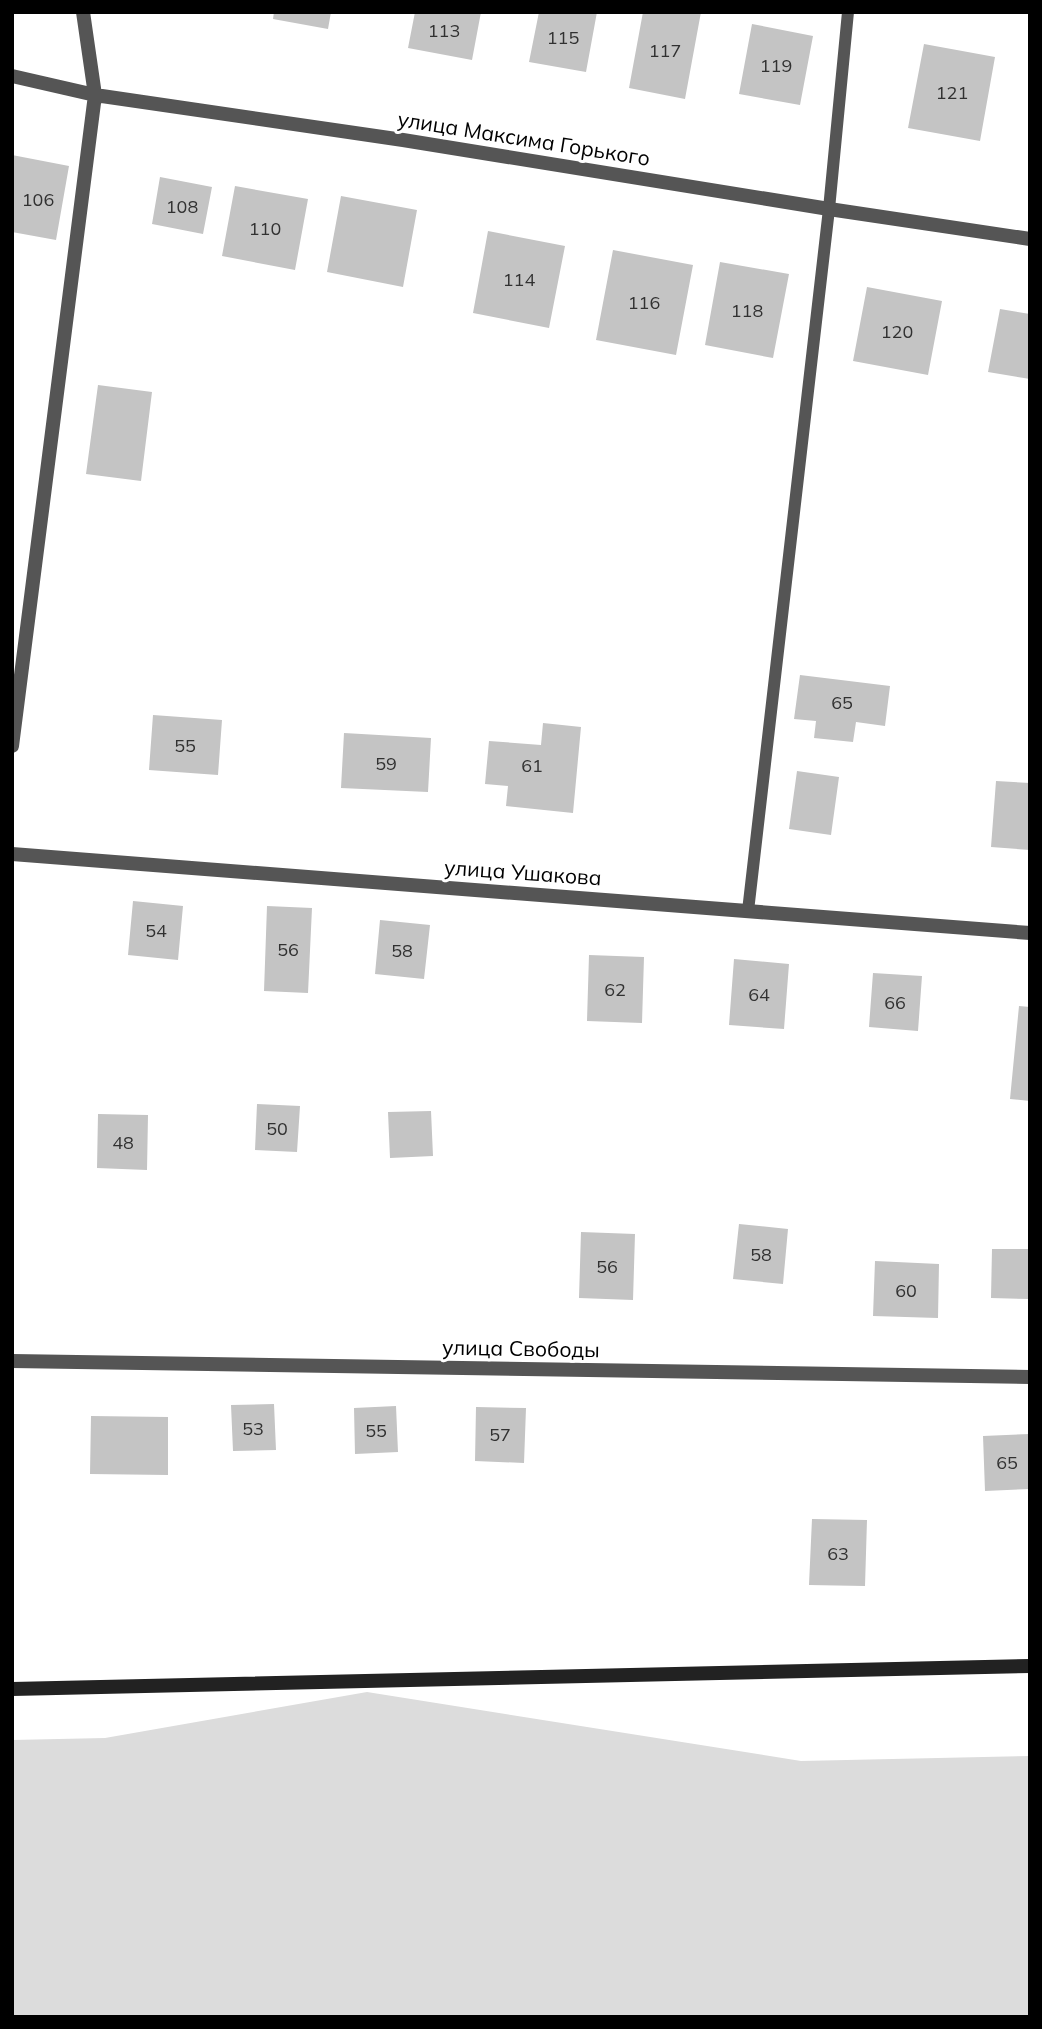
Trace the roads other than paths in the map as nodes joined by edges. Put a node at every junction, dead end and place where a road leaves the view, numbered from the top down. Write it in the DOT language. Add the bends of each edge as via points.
graph roads {
  1 [pos="83,12"];
  2 [pos="848,12"];
  3 [pos="12,76"];
  4 [pos="95,94"];
  5 [pos="829,209"];
  6 [pos="1030,239"];
  7 [pos="12,746"];
  8 [pos="12,853"];
  9 [pos="748,911"];
  10 [pos="1030,933"];
  11 [pos="12,1361"];
  12 [pos="1030,1377"];
  13 [pos="1030,1666"];
  14 [pos="12,1689"];
  1 -- 4 [label="street"];
  2 -- 5 [label="lane"];
  3 -- 4 [label="street, улица Максима Горького"];
  4 -- 5 [label="street, улица Максима Горького"];
  4 -- 7 [label="street"];
  5 -- 6 [label="street, улица Максима Горького"];
  5 -- 9 [label="lane"];
  8 -- 9 [label="street, улица Ушакова"];
  9 -- 10 [label="street, улица Ушакова"];
  11 -- 12 [label="street, улица Свободы"];
  13 -- 14 [label="street"];
}
